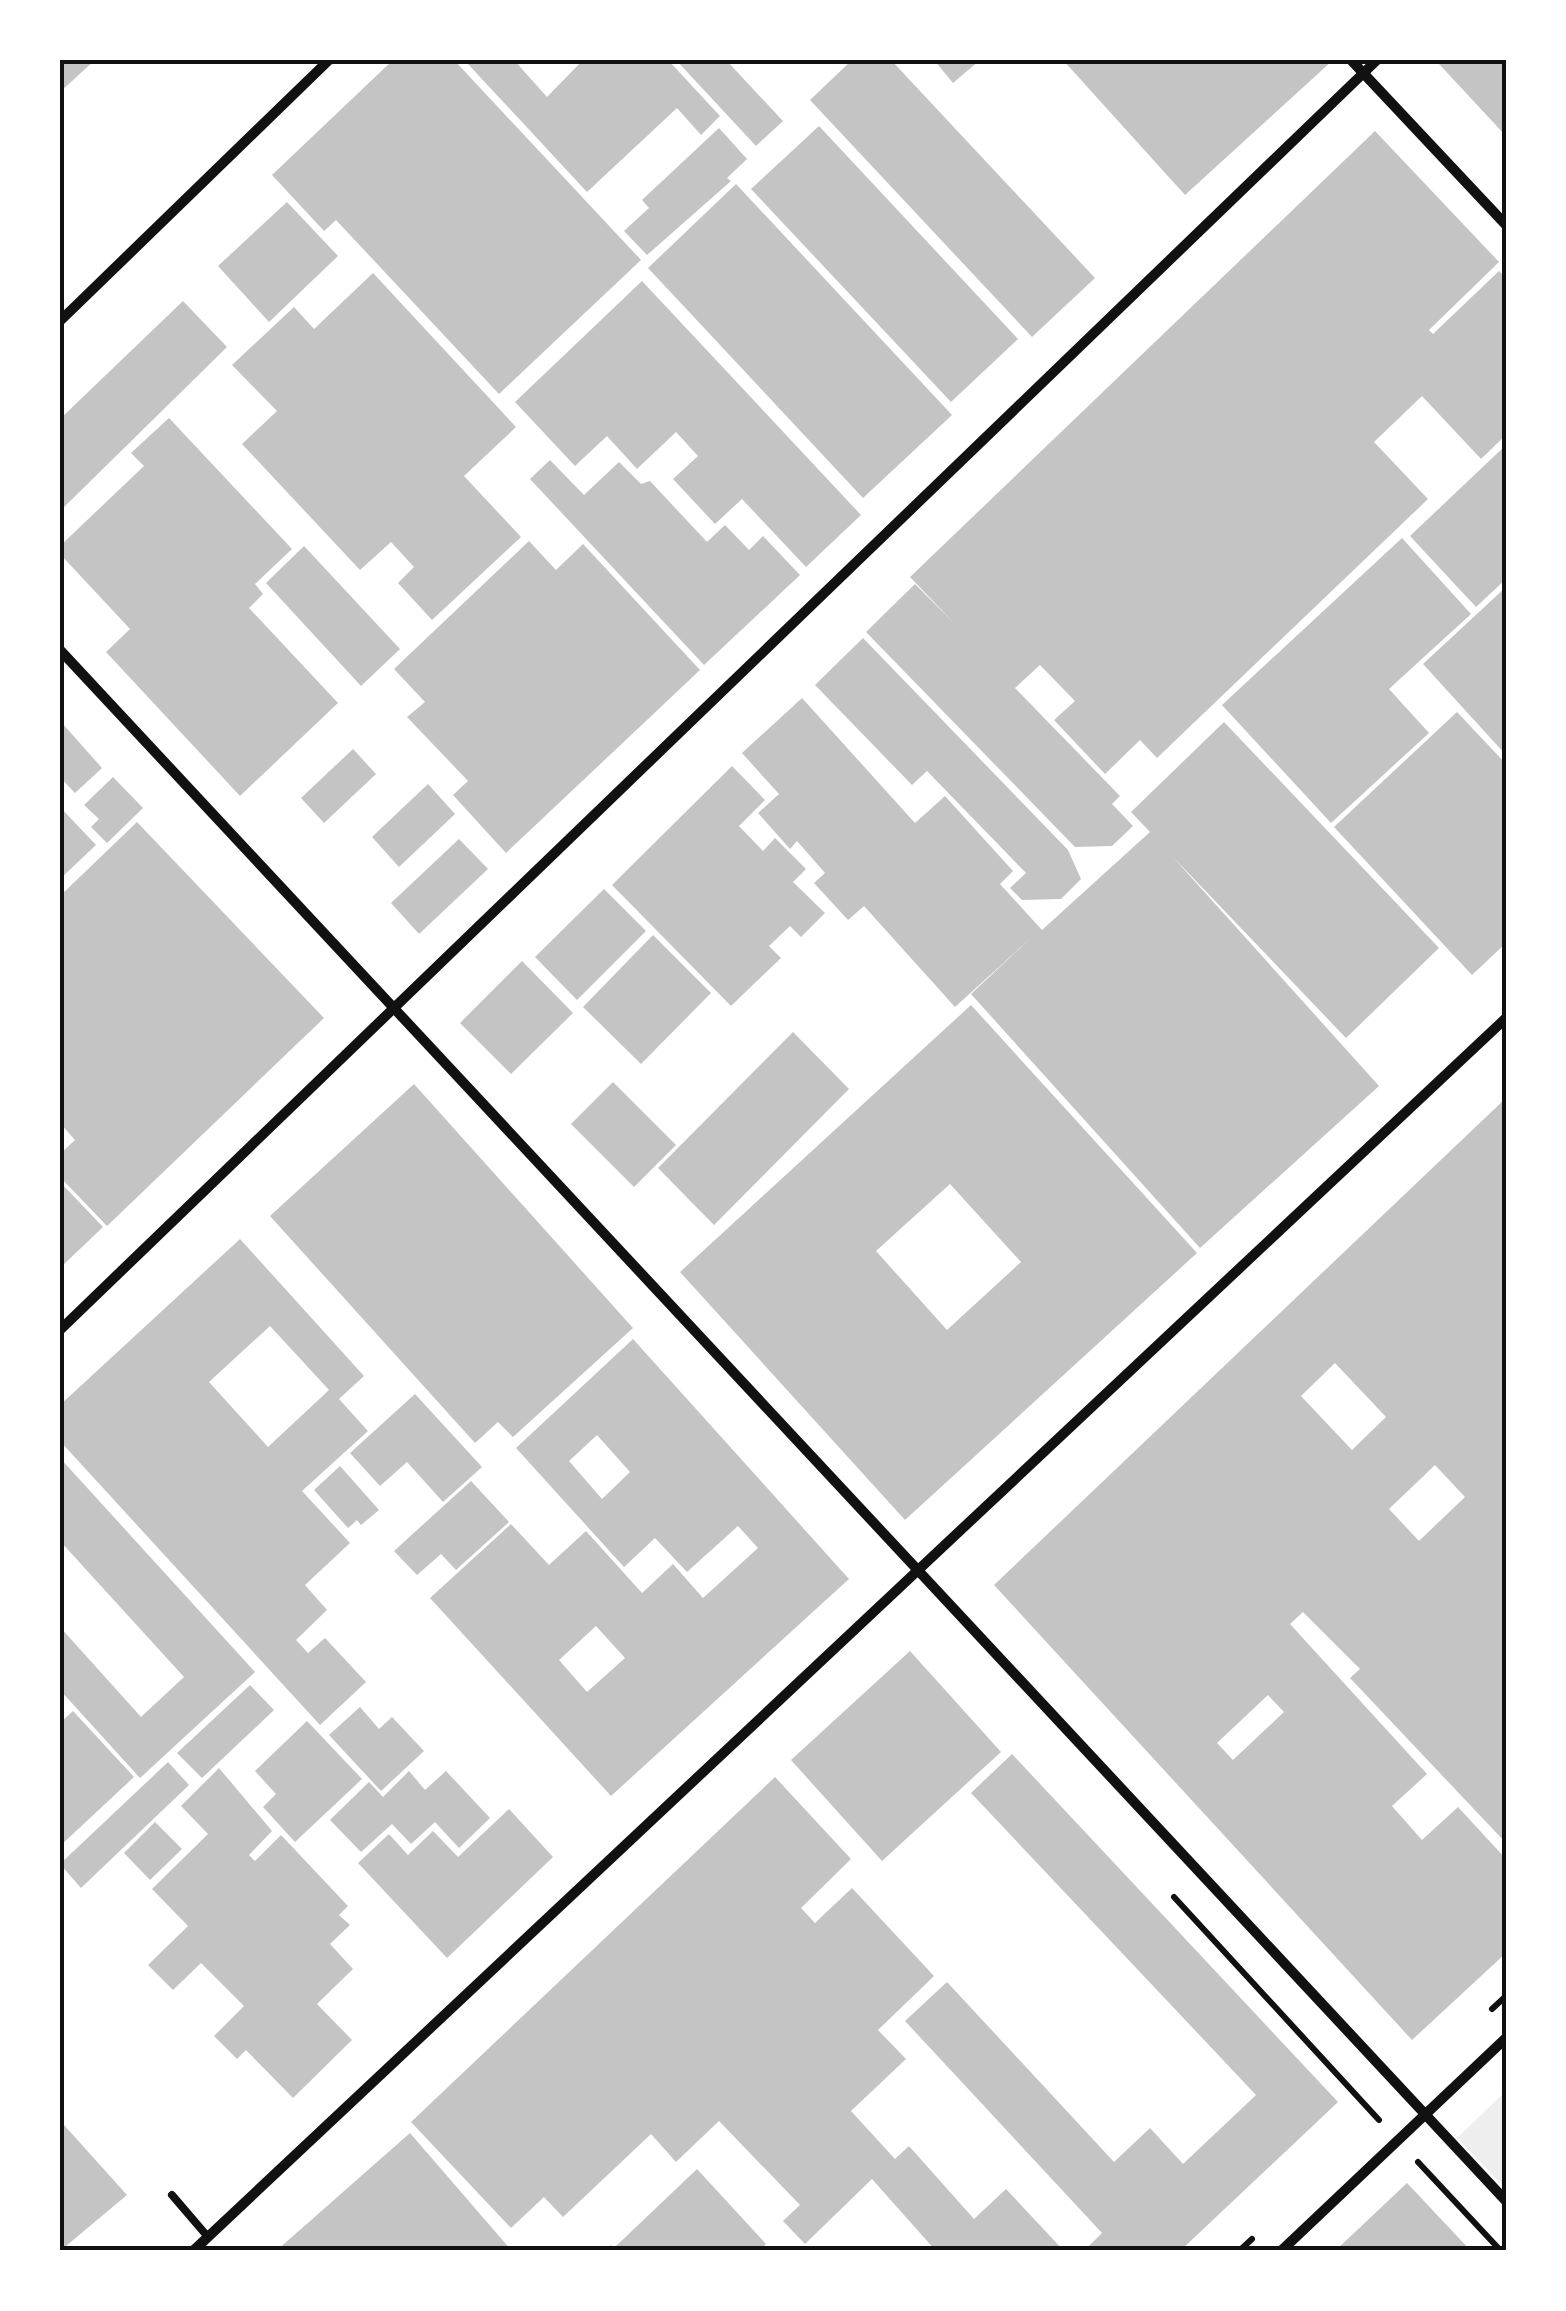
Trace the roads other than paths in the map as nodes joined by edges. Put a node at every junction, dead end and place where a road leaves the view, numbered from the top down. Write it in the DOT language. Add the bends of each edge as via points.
graph roads {
  1 [pos="330,60"];
  2 [pos="1352,60"];
  3 [pos="1377,60"];
  4 [pos="1364,73"];
  5 [pos="1506,225"];
  6 [pos="60,320"];
  7 [pos="60,650"];
  8 [pos="397,1007"];
  9 [pos="1506,1018"];
  10 [pos="60,1330"];
  11 [pos="918,1572"];
  12 [pos="1506,2038"];
  13 [pos="1426,2114"];
  14 [pos="172,2194"];
  15 [pos="1506,2202"];
  16 [pos="208,2237"];
  17 [pos="193,2251"];
  18 [pos="1280,2251"];
  1 -- 6 [label="street"];
  2 -- 4 [label="street"];
  3 -- 4 [label="street"];
  4 -- 5 [label="street"];
  4 -- 8 [label="street"];
  7 -- 8 [label="street"];
  8 -- 10 [label="street"];
  8 -- 11 [label="street"];
  9 -- 11 [label="street"];
  11 -- 13 [label="street"];
  11 -- 16 [label="street"];
  12 -- 13 [label="street"];
  13 -- 15 [label="street"];
  13 -- 18 [label="street"];
  14 -- 16 [label="lane"];
  16 -- 17 [label="street"];
}
